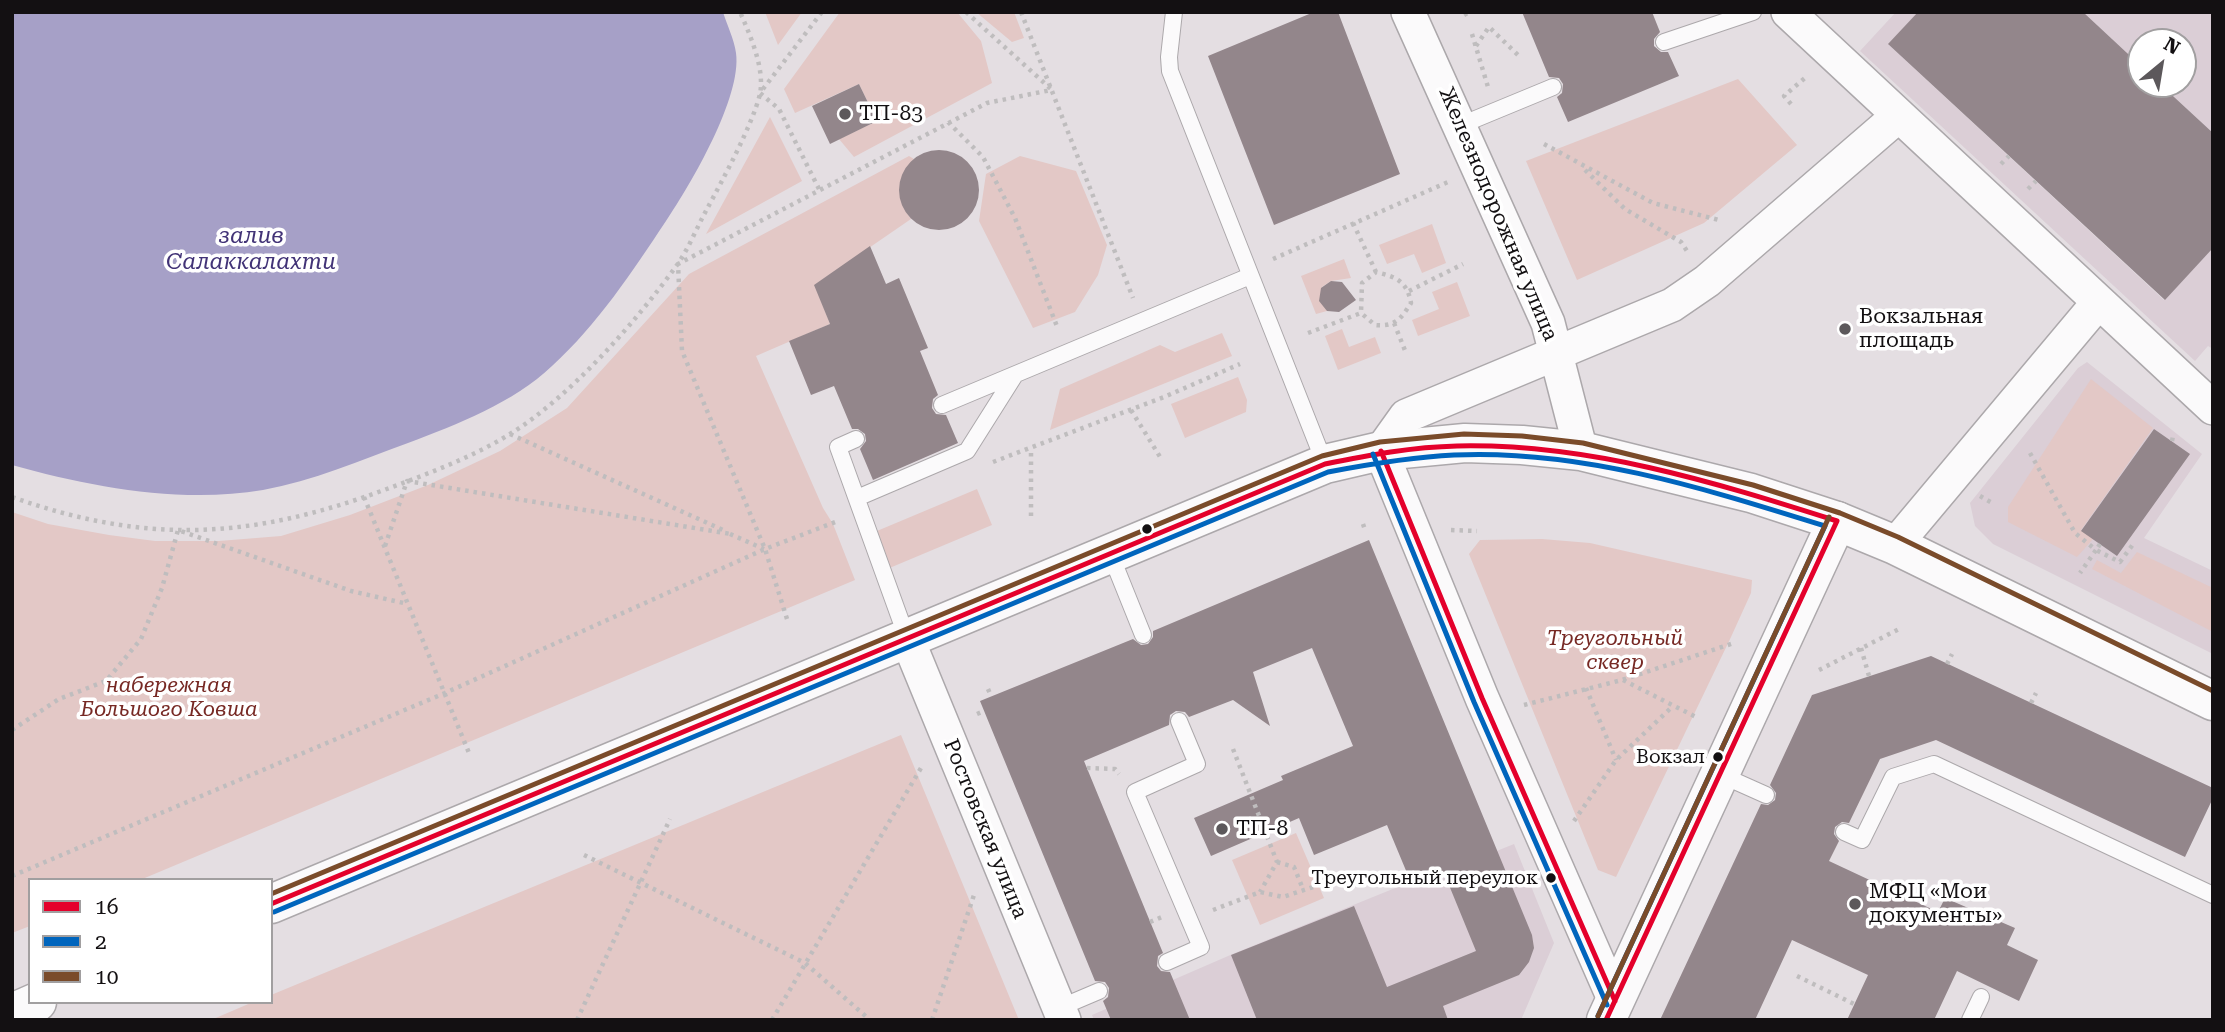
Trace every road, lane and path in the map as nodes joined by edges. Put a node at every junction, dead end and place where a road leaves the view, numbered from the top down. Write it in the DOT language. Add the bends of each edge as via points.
graph roads {
  1 [pos="740,12"];
  2 [pos="822,12"];
  3 [pos="966,12"];
  4 [pos="1021,12"];
  5 [pos="1174,12"];
  6 [pos="1408,12"];
  7 [pos="1753,12"];
  8 [pos="1788,12"];
  9 [pos="1664,42"];
  10 [pos="1476,47"];
  11 [pos="1518,55"];
  12 [pos="1807,77"];
  13 [pos="1553,87"];
  14 [pos="1051,90"];
  15 [pos="760,93"];
  16 [pos="1791,104"];
  17 [pos="1898,116"];
  18 [pos="947,121"];
  19 [pos="1461,125"];
  20 [pos="1544,144"];
  21 [pos="2009,156"];
  22 [pos="1581,165"];
  23 [pos="2000,165"];
  24 [pos="1481,170"];
  25 [pos="2036,181"];
  26 [pos="819,189"];
  27 [pos="2028,190"];
  28 [pos="1719,220"];
  29 [pos="1353,223"];
  30 [pos="1273,259"];
  31 [pos="678,264"];
  32 [pos="1463,264"];
  33 [pos="1376,272"];
  34 [pos="1250,276"];
  35 [pos="1707,281"];
  36 [pos="1409,291"];
  37 [pos="2097,304"];
  38 [pos="1361,313"];
  39 [pos="1147,320"];
  40 [pos="1394,323"];
  41 [pos="1308,332"];
  42 [pos="1067,353"];
  43 [pos="1406,353"];
  44 [pos="1558,354"];
  45 [pos="1240,364"];
  46 [pos="1015,375"];
  47 [pos="942,405"];
  48 [pos="2213,408"];
  49 [pos="1131,410"];
  50 [pos="510,434"];
  51 [pos="856,439"];
  52 [pos="1031,448"];
  53 [pos="1381,451"];
  54 [pos="1581,452"];
  55 [pos="2030,453"];
  56 [pos="1162,460"];
  57 [pos="992,462"];
  58 [pos="1325,464"];
  59 [pos="407,481"];
  60 [pos="12,497"];
  61 [pos="364,497"];
  62 [pos="859,505"];
  63 [pos="1031,516"];
  64 [pos="1837,521"];
  65 [pos="1363,524"];
  66 [pos="178,530"];
  67 [pos="1365,530"];
  68 [pos="731,534"];
  69 [pos="2134,543"];
  70 [pos="2101,544"];
  71 [pos="1895,545"];
  72 [pos="384,546"];
  73 [pos="765,549"];
  74 [pos="2096,550"];
  75 [pos="1110,553"];
  76 [pos="2080,573"];
  77 [pos="408,604"];
  78 [pos="787,619"];
  79 [pos="1899,629"];
  80 [pos="1143,635"];
  81 [pos="907,638"];
  82 [pos="1734,643"];
  83 [pos="1861,648"];
  84 [pos="1952,654"];
  85 [pos="1947,664"];
  86 [pos="1819,670"];
  87 [pos="1869,676"];
  88 [pos="1622,680"];
  89 [pos="1586,688"];
  90 [pos="988,689"];
  91 [pos="445,693"];
  92 [pos="2036,693"];
  93 [pos="991,696"];
  94 [pos="2213,701"];
  95 [pos="2031,703"];
  96 [pos="1522,705"];
  97 [pos="1673,705"];
  98 [pos="984,711"];
  99 [pos="977,714"];
  100 [pos="1698,718"];
  101 [pos="1179,722"];
  102 [pos="12,730"];
  103 [pos="1233,749"];
  104 [pos="469,752"];
  105 [pos="1616,760"];
  106 [pos="922,766"];
  107 [pos="1719,774"];
  108 [pos="1766,795"];
  109 [pos="670,819"];
  110 [pos="1571,825"];
  111 [pos="1844,832"];
  112 [pos="584,855"];
  113 [pos="1277,862"];
  114 [pos="12,876"];
  115 [pos="1340,878"];
  116 [pos="642,883"];
  117 [pos="1303,889"];
  118 [pos="1261,892"];
  119 [pos="974,895"];
  120 [pos="2213,895"];
  121 [pos="273,903"];
  122 [pos="1189,919"];
  123 [pos="1167,962"];
  124 [pos="806,963"];
  125 [pos="1797,976"];
  126 [pos="1099,991"];
  127 [pos="1981,997"];
  128 [pos="32,1004"];
  129 [pos="1854,1004"];
  130 [pos="1611,1010"];
  131 [pos="12,1013"];
  132 [pos="1061,1014"];
  133 [pos="577,1020"];
  134 [pos="772,1020"];
  135 [pos="870,1020"];
  136 [pos="932,1020"];
  137 [pos="1970,1020"];
  1 -- 15 [label="path" via="759,68"];
  2 -- 15 [label="path"];
  3 -- 14 [label="path"];
  4 -- 14 [label="path"];
  5 -- 34 [label="lane" via="1170,71"];
  6 -- 19 [label="street, Железнодорожная улица"];
  7 -- 9 [label="lane"];
  8 -- 17 [label="street"];
  10 -- 11 [label="path" via="1489,27"];
  12 -- 16 [label="path" via="1784,96"];
  13 -- 19 [label="lane"];
  14 -- 18 [label="path" via="986,103"];
  14 -- 39 [label="path" via="1132,296"];
  15 -- 26 [label="path" via="779,109"];
  15 -- 31 [label="path" via="727,170"];
  17 -- 35 [label="street"];
  17 -- 37 [label="street"];
  18 -- 26 [label="path"];
  18 -- 42 [label="path" via="983,157 1015,218"];
  19 -- 24 [label="street, Железнодорожная улица"];
  20 -- 22 [label="path"];
  21 -- 23 [label="path"];
  22 -- 28 [label="path" via="1653,203"];
  22 -- 35 [label="path" via="1625,209 1681,243"];
  24 -- 29 [label="path"];
  24 -- 44 [label="street, Железнодорожная улица"];
  25 -- 27 [label="path"];
  26 -- 31 [label="path"];
  29 -- 30 [label="path"];
  29 -- 33 [label="path"];
  31 -- 50 [label="path" via="590,367"];
  31 -- 73 [label="path" via="682,351"];
  32 -- 36 [label="path"];
  33 -- 36 [label="path" via="1398,277"];
  33 -- 38 [label="path" via="1362,283"];
  34 -- 39 [label="lane"];
  34 -- 58 [label="lane"];
  35 -- 44 [label="street" via="1672,305"];
  36 -- 40 [label="path" via="1411,303"];
  37 -- 48 [label="street"];
  37 -- 71 [label="street"];
  38 -- 40 [label="path" via="1375,325"];
  38 -- 41 [label="path"];
  39 -- 42 [label="lane"];
  40 -- 43 [label="path"];
  42 -- 46 [label="lane"];
  44 -- 53 [label="street" via="1406,416"];
  44 -- 54 [label="street, Железнодорожная улица"];
  45 -- 49 [label="path"];
  46 -- 47 [label="lane"];
  46 -- 62 [label="lane" via="967,451"];
  49 -- 52 [label="path"];
  49 -- 56 [label="path"];
  50 -- 59 [label="path"];
  50 -- 68 [label="path"];
  51 -- 62 [label="lane" via="838,447"];
  52 -- 57 [label="path"];
  52 -- 63 [label="path"];
  53 -- 54 [label="main road" via="1465,443"];
  53 -- 58 [label="main road"];
  53 -- 130 [label="street"];
  54 -- 64 [label="main road" via="1751,493"];
  55 -- 74 [label="path" via="2075,533"];
  58 -- 75 [label="main road"];
  59 -- 61 [label="path"];
  59 -- 68 [label="path"];
  59 -- 72 [label="path"];
  60 -- 66 [label="path" via="101,522"];
  61 -- 66 [label="path" via="265,525"];
  61 -- 72 [label="path"];
  62 -- 73 [label="path"];
  62 -- 81 [label="lane"];
  64 -- 71 [label="main road"];
  64 -- 107 [label="main road"];
  65 -- 67 [label="path"];
  66 -- 77 [label="path" via="351,591"];
  66 -- 102 [label="path" via="141,639 106,681 59,699"];
  68 -- 73 [label="path"];
  69 -- 74 [label="path" via="2120,562"];
  70 -- 74 [label="path"];
  71 -- 94 [label="main road"];
  72 -- 77 [label="path"];
  73 -- 78 [label="path"];
  73 -- 91 [label="path"];
  74 -- 76 [label="path"];
  75 -- 80 [label="lane"];
  75 -- 81 [label="main road"];
  77 -- 91 [label="path"];
  79 -- 83 [label="path"];
  81 -- 121 [label="main road"];
  81 -- 132 [label="street, Ростовская улица"];
  82 -- 88 [label="path"];
  83 -- 86 [label="path"];
  83 -- 87 [label="path"];
  84 -- 85 [label="path"];
  88 -- 89 [label="path"];
  88 -- 97 [label="path"];
  89 -- 96 [label="path"];
  89 -- 105 [label="path"];
  90 -- 93 [label="path"];
  91 -- 104 [label="path"];
  91 -- 114 [label="path"];
  92 -- 95 [label="path"];
  97 -- 100 [label="path"];
  97 -- 105 [label="path"];
  98 -- 99 [label="path"];
  101 -- 122 [label="lane" via="1197,764 1135,792"];
  103 -- 113 [label="path"];
  105 -- 110 [label="path"];
  106 -- 124 [label="path"];
  107 -- 108 [label="lane"];
  107 -- 130 [label="main road"];
  109 -- 116 [label="path"];
  111 -- 120 [label="lane" via="1862,840 1893,778 1934,764"];
  112 -- 116 [label="path"];
  113 -- 117 [label="path" via="1294,867"];
  113 -- 118 [label="path"];
  115 -- 117 [label="path"];
  116 -- 124 [label="path"];
  116 -- 133 [label="path"];
  117 -- 118 [label="path" via="1283,897"];
  118 -- 122 [label="path"];
  119 -- 136 [label="path"];
  122 -- 123 [label="lane" via="1201,947"];
  124 -- 134 [label="path"];
  124 -- 135 [label="path"];
  125 -- 129 [label="path"];
  126 -- 132 [label="lane"];
  127 -- 137 [label="lane"];
  128 -- 131 [label="main road"];
}
